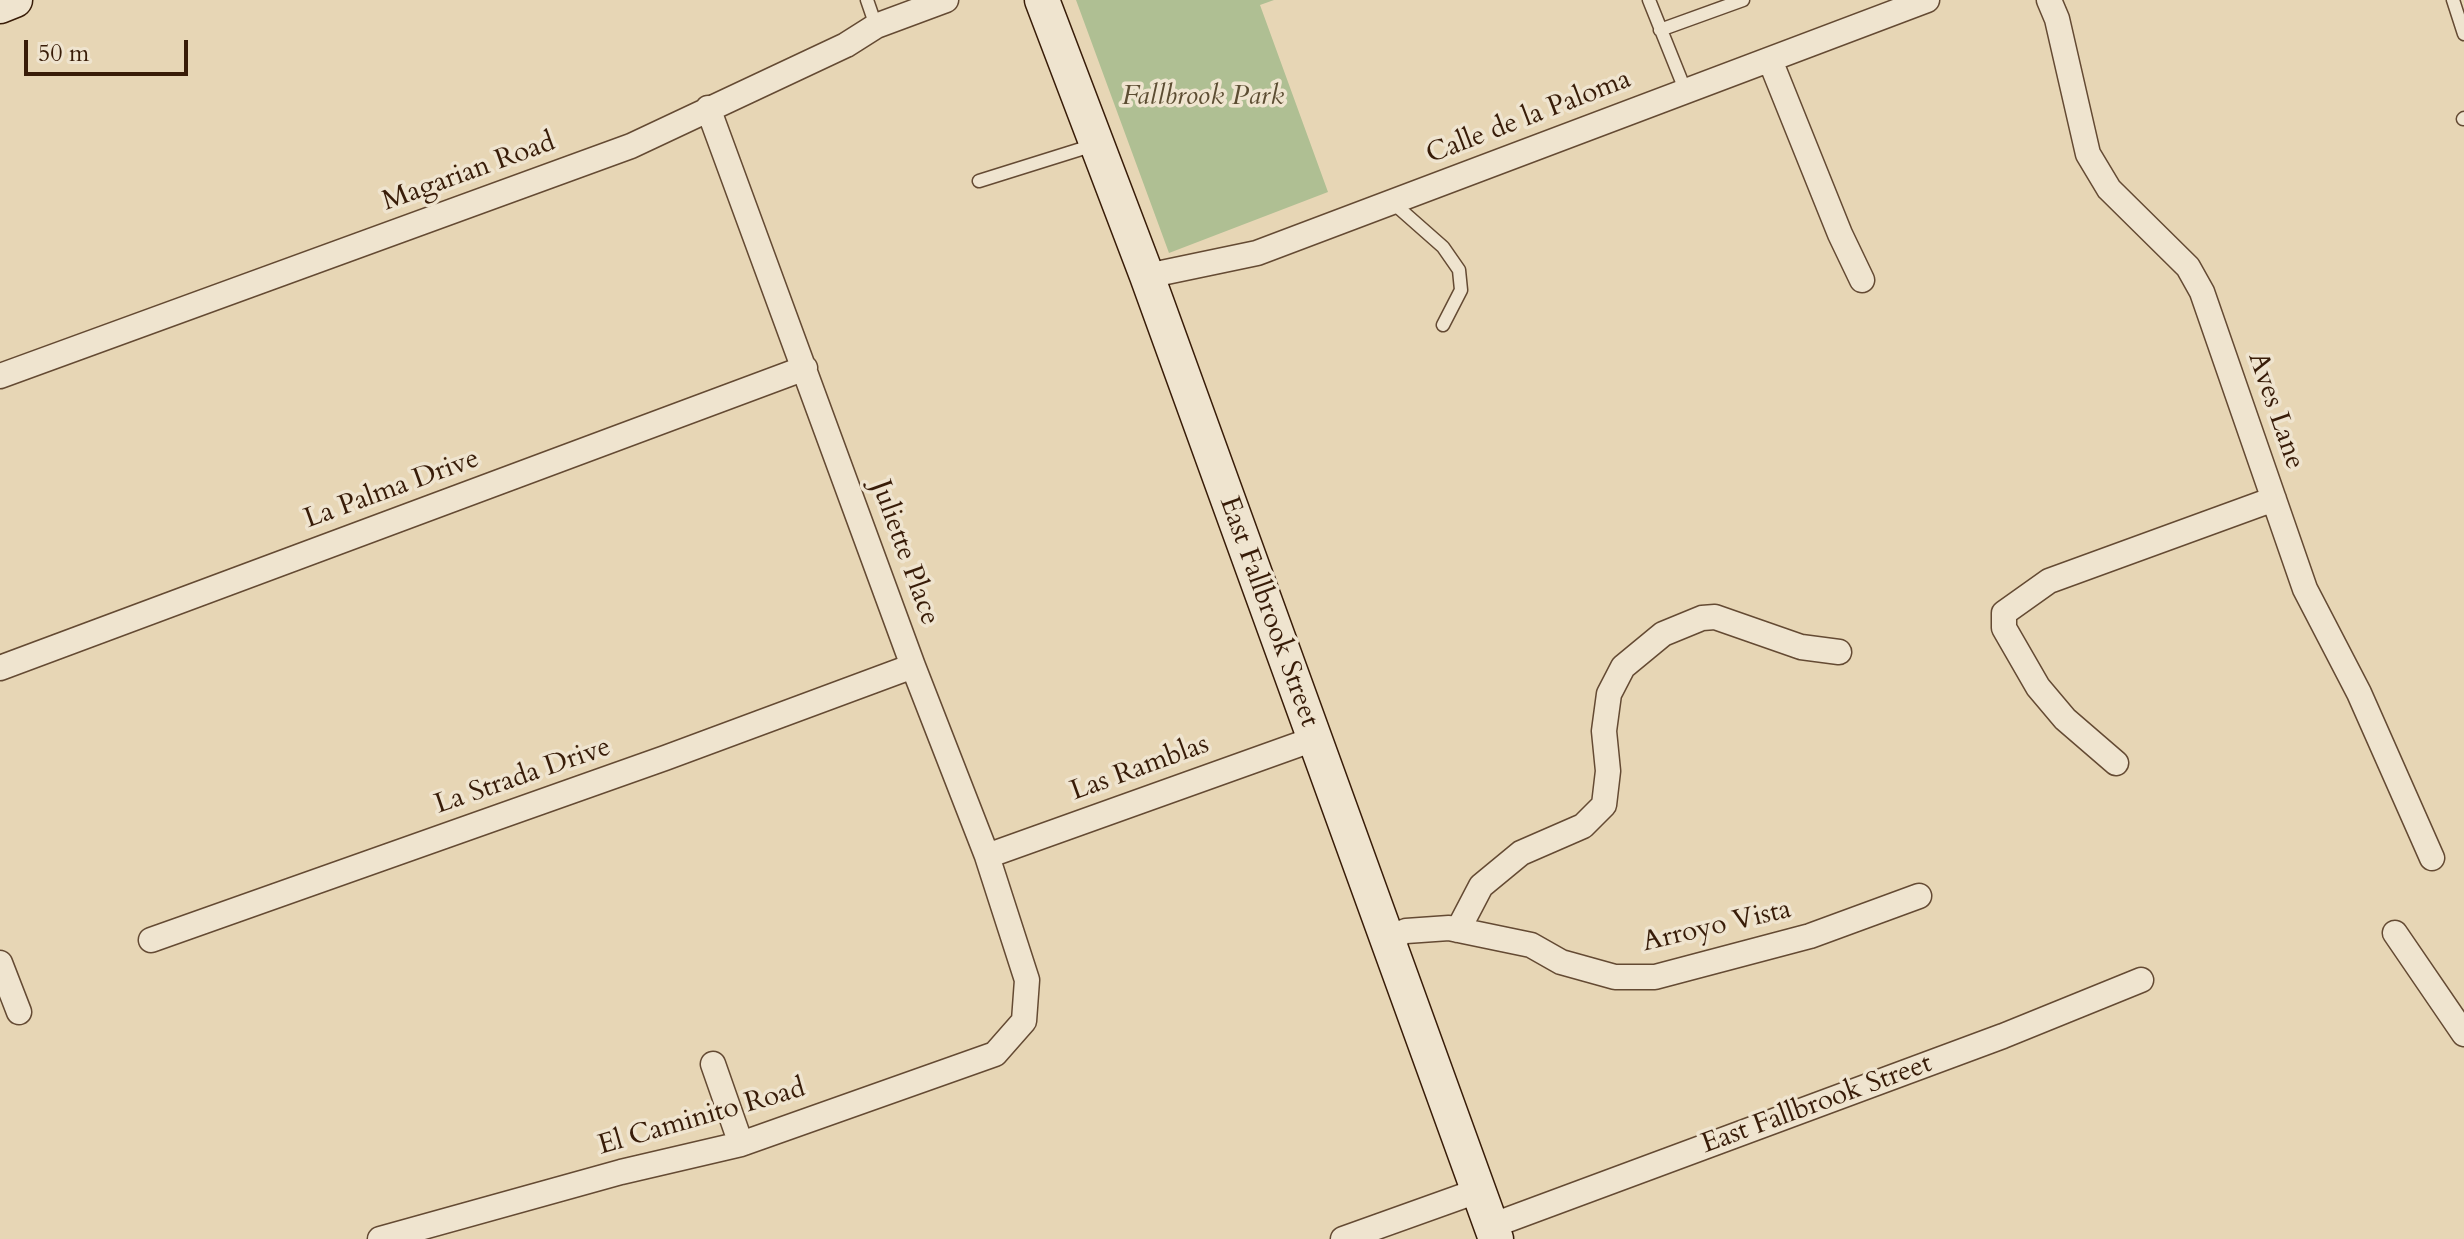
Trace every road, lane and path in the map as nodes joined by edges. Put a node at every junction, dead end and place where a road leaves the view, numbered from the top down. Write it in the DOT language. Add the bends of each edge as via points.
graph roads {
  1 [pos="15,0"];
  2 [pos="867,0"];
  3 [pos="946,0"];
  4 [pos="1042,0"];
  5 [pos="1649,0"];
  6 [pos="1743,0"];
  7 [pos="1926,0"];
  8 [pos="2049,0"];
  9 [pos="2453,0"];
  10 [pos="0,6"];
  11 [pos="876,26"];
  12 [pos="1660,30"];
  13 [pos="2464,34"];
  14 [pos="1770,60"];
  15 [pos="1686,92"];
  16 [pos="708,108"];
  17 [pos="1097,144"];
  18 [pos="979,181"];
  19 [pos="1392,202"];
  20 [pos="1147,276"];
  21 [pos="1862,280"];
  22 [pos="1443,325"];
  23 [pos="805,368"];
  24 [pos="0,376"];
  25 [pos="2274,499"];
  26 [pos="1839,652"];
  27 [pos="913,666"];
  28 [pos="0,668"];
  29 [pos="1314,739"];
  30 [pos="2116,763"];
  31 [pos="987,856"];
  32 [pos="2432,858"];
  33 [pos="1919,896"];
  34 [pos="1458,930"];
  35 [pos="2395,933"];
  36 [pos="1388,938"];
  37 [pos="151,940"];
  38 [pos="0,963"];
  39 [pos="2141,980"];
  40 [pos="19,1012"];
  41 [pos="1024,1021"];
  42 [pos="2464,1034"];
  43 [pos="713,1064"];
  44 [pos="741,1144"];
  45 [pos="1480,1190"];
  46 [pos="1494,1232"];
  47 [pos="380,1239"];
  48 [pos="1343,1239"];
  1 -- 10 [label="main road"];
  2 -- 11 [label="lane"];
  3 -- 11 [label="street, Magarian Road"];
  4 -- 17 [label="main road, East Fallbrook Street"];
  5 -- 12 [label="lane"];
  6 -- 12 [label="lane"];
  7 -- 14 [label="street, Calle de la Paloma"];
  8 -- 25 [label="street, Aves Lane" via="2088,154 2109,189 2188,267 2202,292"];
  9 -- 13 [label="lane"];
  11 -- 16 [label="street, Magarian Road"];
  12 -- 15 [label="lane"];
  14 -- 15 [label="street, Calle de la Paloma"];
  14 -- 21 [label="street"];
  15 -- 19 [label="street, Calle de la Paloma"];
  16 -- 23 [label="street, Juliette Place"];
  16 -- 24 [label="street, Magarian Road" via="631,146"];
  17 -- 18 [label="lane"];
  17 -- 20 [label="main road, East Fallbrook Street"];
  19 -- 20 [label="street, Calle de la Paloma" via="1257,253"];
  19 -- 22 [label="lane" via="1443,247 1459,270 1461,290"];
  20 -- 29 [label="main road, East Fallbrook Street"];
  23 -- 27 [label="street, Juliette Place"];
  23 -- 28 [label="street, La Palma Drive"];
  25 -- 30 [label="street" via="2049,581 2004,613 2004,628 2038,687 2065,719"];
  25 -- 32 [label="street, Aves Lane" via="2305,589 2359,693"];
  26 -- 34 [label="street" via="1801,647 1715,617 1663,634 1623,667 1609,694 1604,805 1583,826 1521,853 1481,886"];
  27 -- 31 [label="street, Juliette Place"];
  27 -- 37 [label="street, La Strada Drive"];
  29 -- 31 [label="street, Las Ramblas"];
  29 -- 36 [label="main road, East Fallbrook Street"];
  31 -- 41 [label="street, Juliette Place" via="1027,980"];
  33 -- 34 [label="street, Arroyo Vista" via="1810,936 1655,977 1615,977 1561,962 1531,945"];
  34 -- 36 [label="street, Arroyo Vista" via="1406,931"];
  35 -- 42 [label="street"];
  36 -- 45 [label="main road, East Fallbrook Street"];
  38 -- 40 [label="street"];
  39 -- 46 [label="street, East Fallbrook Street"];
  41 -- 44 [label="street, El Caminito Road" via="995,1054"];
  43 -- 44 [label="street"];
  44 -- 47 [label="street, El Caminito Road"];
  45 -- 46 [label="main road, East Fallbrook Street"];
  45 -- 48 [label="street"];
}
